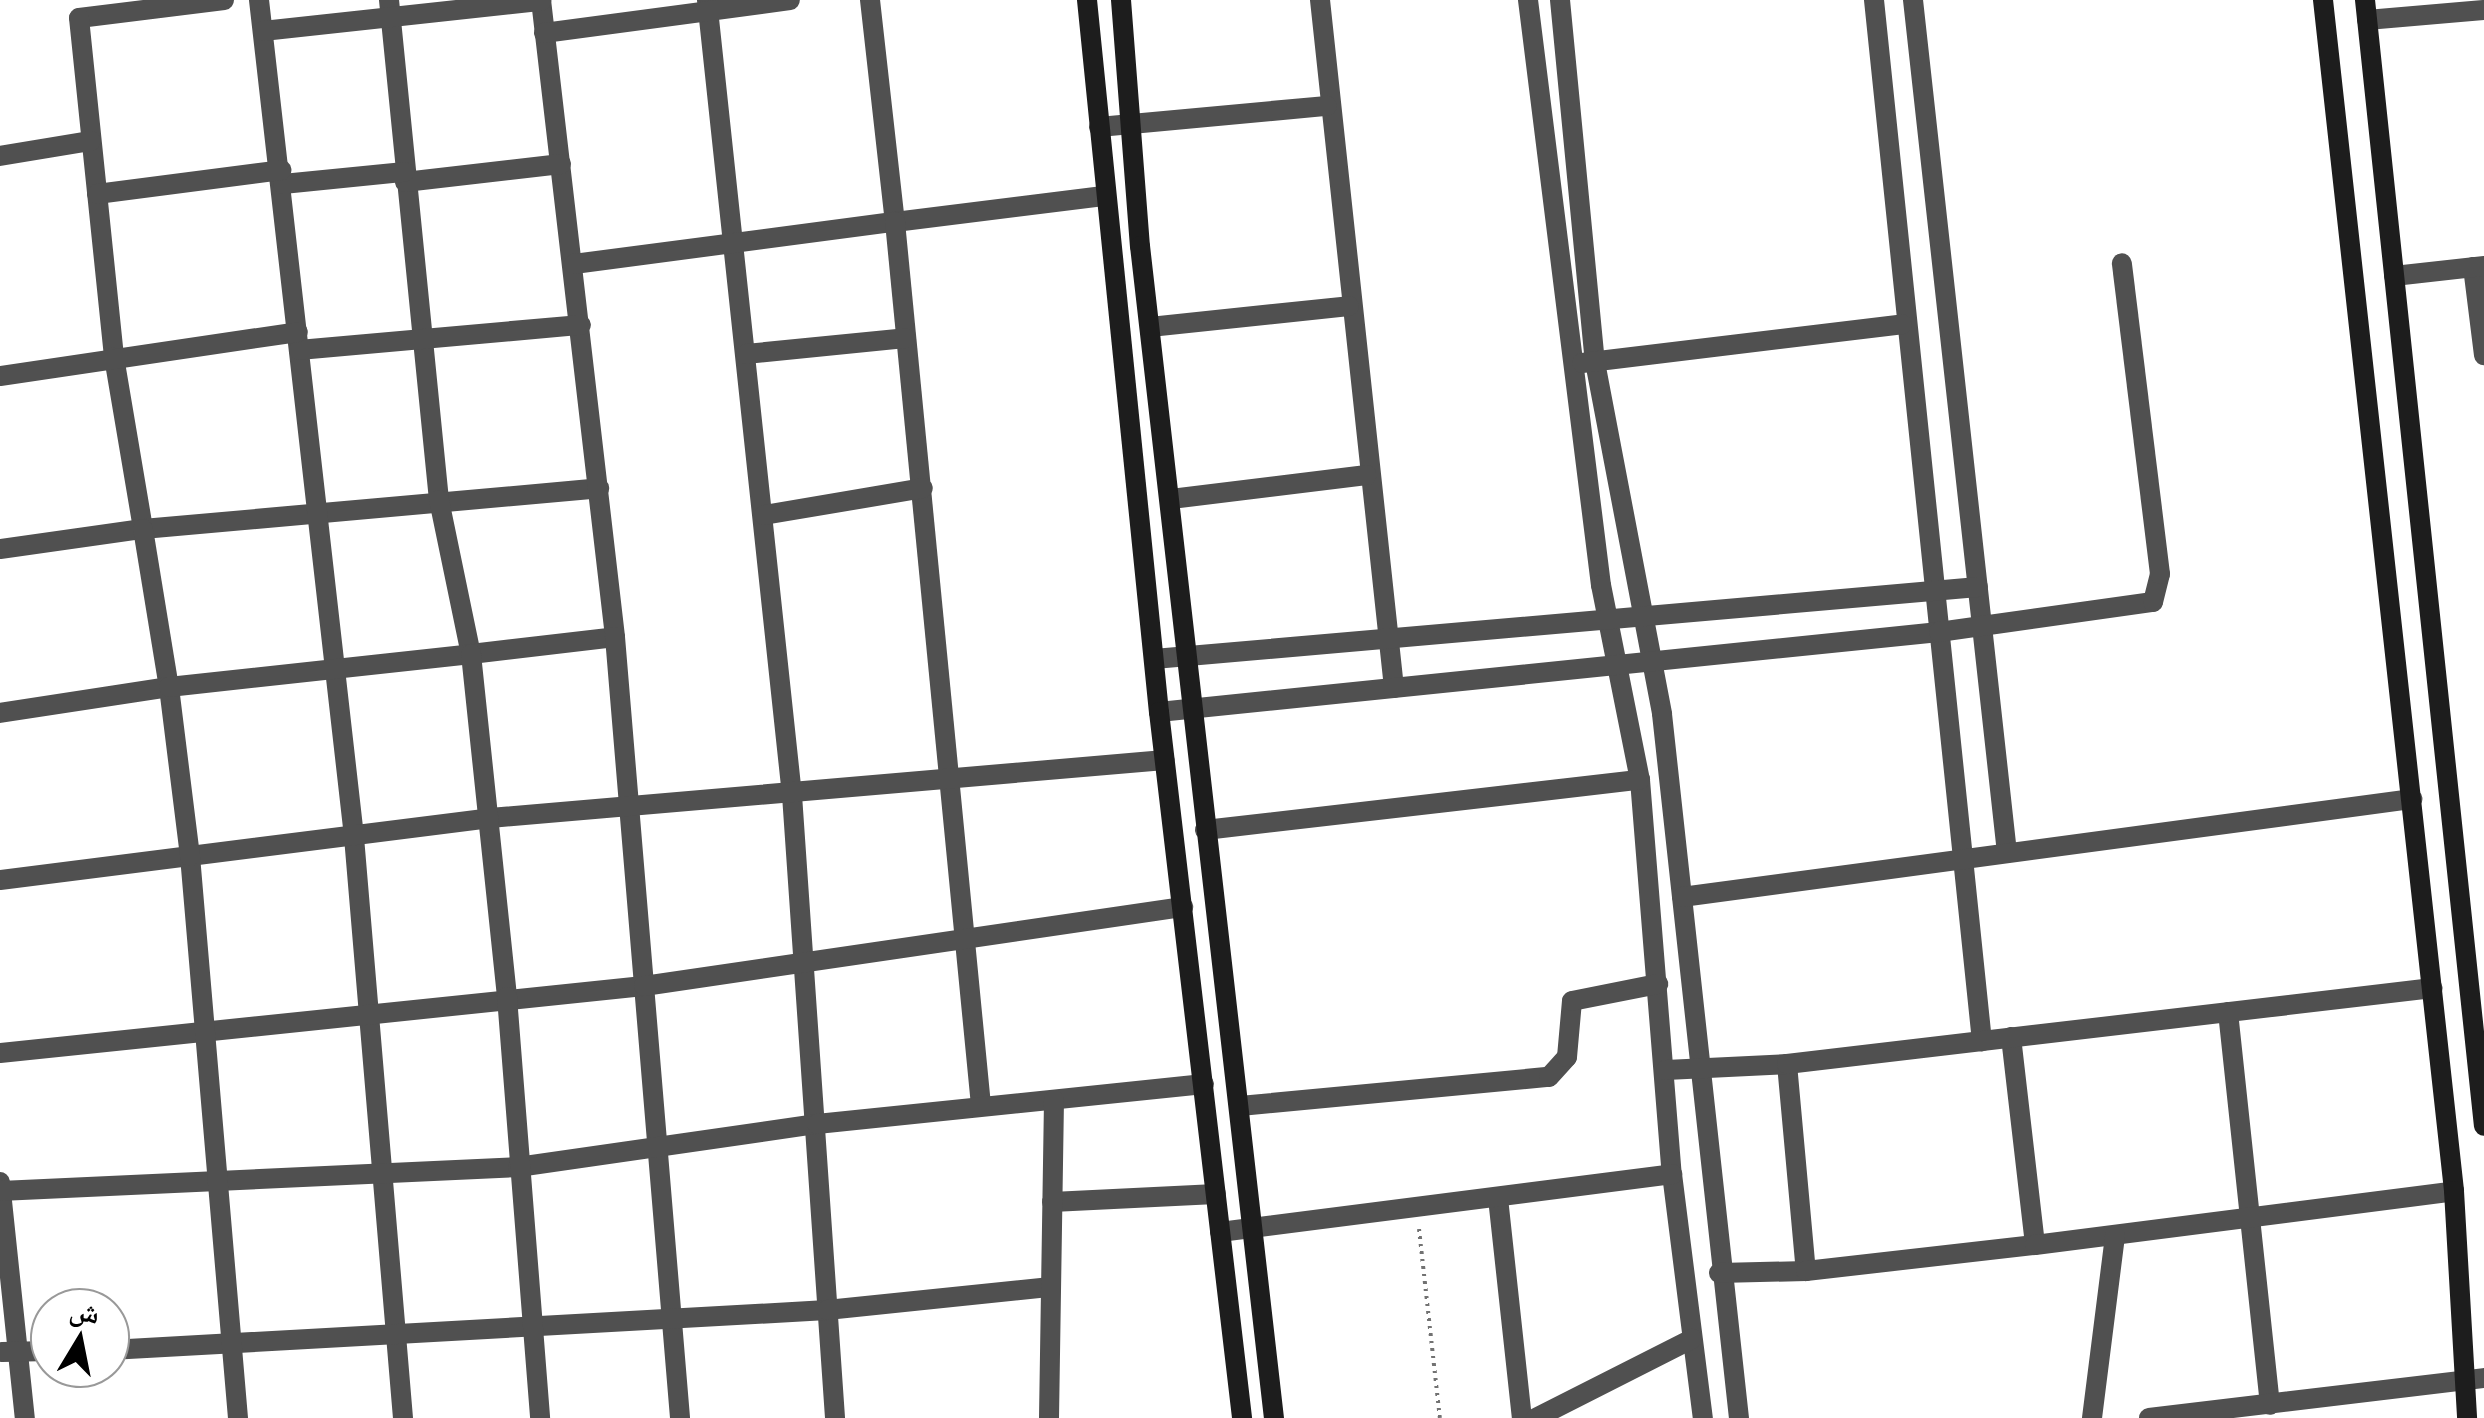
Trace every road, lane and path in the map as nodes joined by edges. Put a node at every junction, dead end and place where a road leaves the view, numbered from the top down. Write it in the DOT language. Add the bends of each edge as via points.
graph roads {
  1 [pos="224,0"];
  2 [pos="259,0"];
  3 [pos="541,0"];
  4 [pos="790,0"];
  5 [pos="870,0"];
  6 [pos="1087,0"];
  7 [pos="1120,0"];
  8 [pos="1320,0"];
  9 [pos="1528,0"];
  10 [pos="1560,0"];
  11 [pos="1874,0"];
  12 [pos="1913,0"];
  13 [pos="2323,0"];
  14 [pos="708,5"];
  15 [pos="390,7"];
  16 [pos="78,9"];
  17 [pos="2366,10"];
  18 [pos="2484,10"];
  19 [pos="263,31"];
  20 [pos="544,33"];
  21 [pos="1327,106"];
  22 [pos="1131,124"];
  23 [pos="1099,127"];
  24 [pos="90,141"];
  25 [pos="0,156"];
  26 [pos="561,164"];
  27 [pos="282,177"];
  28 [pos="404,177"];
  29 [pos="96,194"];
  30 [pos="1105,196"];
  31 [pos="895,222"];
  32 [pos="734,241"];
  33 [pos="2122,263"];
  34 [pos="574,264"];
  35 [pos="2478,267"];
  36 [pos="2394,276"];
  37 [pos="1349,306"];
  38 [pos="1902,324"];
  39 [pos="581,325"];
  40 [pos="1150,327"];
  41 [pos="906,338"];
  42 [pos="421,339"];
  43 [pos="299,341"];
  44 [pos="746,354"];
  45 [pos="2484,356"];
  46 [pos="114,357"];
  47 [pos="1595,362"];
  48 [pos="1570,365"];
  49 [pos="0,376"];
  50 [pos="1367,476"];
  51 [pos="599,488"];
  52 [pos="923,488"];
  53 [pos="1171,499"];
  54 [pos="439,500"];
  55 [pos="316,510"];
  56 [pos="764,515"];
  57 [pos="143,530"];
  58 [pos="0,549"];
  59 [pos="1978,586"];
  60 [pos="1934,594"];
  61 [pos="1644,619"];
  62 [pos="1609,622"];
  63 [pos="1983,627"];
  64 [pos="1939,632"];
  65 [pos="1389,635"];
  66 [pos="615,637"];
  67 [pos="471,654"];
  68 [pos="1190,655"];
  69 [pos="1154,659"];
  70 [pos="1654,659"];
  71 [pos="1620,664"];
  72 [pos="336,671"];
  73 [pos="169,688"];
  74 [pos="1394,688"];
  75 [pos="1194,709"];
  76 [pos="1159,712"];
  77 [pos="0,713"];
  78 [pos="1165,760"];
  79 [pos="952,779"];
  80 [pos="1640,780"];
  81 [pos="792,795"];
  82 [pos="2412,800"];
  83 [pos="627,806"];
  84 [pos="490,818"];
  85 [pos="1205,830"];
  86 [pos="354,837"];
  87 [pos="2007,853"];
  88 [pos="190,856"];
  89 [pos="1966,858"];
  90 [pos="0,880"];
  91 [pos="1682,897"];
  92 [pos="1183,908"];
  93 [pos="965,941"];
  94 [pos="806,960"];
  95 [pos="1658,984"];
  96 [pos="644,986"];
  97 [pos="2432,988"];
  98 [pos="507,997"];
  99 [pos="2228,1012"];
  100 [pos="366,1016"];
  101 [pos="201,1030"];
  102 [pos="2012,1037"];
  103 [pos="1982,1041"];
  104 [pos="0,1053"];
  105 [pos="1787,1064"];
  106 [pos="1698,1066"];
  107 [pos="1666,1070"];
  108 [pos="1204,1084"];
  109 [pos="1054,1100"];
  110 [pos="981,1106"];
  111 [pos="1240,1106"];
  112 [pos="817,1124"];
  113 [pos="2484,1126"];
  114 [pos="657,1148"];
  115 [pos="518,1167"];
  116 [pos="1672,1174"];
  117 [pos="381,1177"];
  118 [pos="0,1182"];
  119 [pos="218,1186"];
  120 [pos="0,1191"];
  121 [pos="2454,1191"];
  122 [pos="1216,1194"];
  123 [pos="1498,1198"];
  124 [pos="1052,1202"];
  125 [pos="1417,1209"];
  126 [pos="2247,1219"];
  127 [pos="1257,1230"];
  128 [pos="1220,1232"];
  129 [pos="2115,1235"];
  130 [pos="2035,1245"];
  131 [pos="1806,1271"];
  132 [pos="1720,1273"];
  133 [pos="1051,1287"];
  134 [pos="827,1310"];
  135 [pos="672,1317"];
  136 [pos="532,1327"];
  137 [pos="396,1336"];
  138 [pos="1692,1340"];
  139 [pos="231,1344"];
  140 [pos="130,1349"];
  141 [pos="6,1352"];
  142 [pos="2474,1380"];
  143 [pos="2257,1410"];
  144 [pos="24,1418"];
  145 [pos="238,1418"];
  146 [pos="402,1418"];
  147 [pos="540,1418"];
  148 [pos="680,1418"];
  149 [pos="836,1418"];
  150 [pos="1049,1418"];
  151 [pos="1242,1418"];
  152 [pos="1274,1418"];
  153 [pos="1440,1418"];
  154 [pos="1522,1418"];
  155 [pos="1536,1418"];
  156 [pos="1703,1418"];
  157 [pos="1739,1418"];
  158 [pos="2092,1418"];
  159 [pos="2149,1418"];
  160 [pos="2467,1418"];
  1 -- 16 [label="street"];
  2 -- 19 [label="street"];
  3 -- 15 [label="street"];
  3 -- 20 [label="street"];
  4 -- 14 [label="street"];
  5 -- 31 [label="street"];
  6 -- 23 [label="main road"];
  7 -- 22 [label="main road"];
  8 -- 21 [label="street"];
  9 -- 48 [label="street"];
  10 -- 47 [label="street"];
  11 -- 38 [label="street"];
  12 -- 59 [label="street"];
  13 -- 82 [label="main road"];
  14 -- 20 [label="street"];
  14 -- 32 [label="street"];
  15 -- 19 [label="street"];
  15 -- 28 [label="street"];
  16 -- 24 [label="street"];
  17 -- 18 [label="street"];
  17 -- 36 [label="main road"];
  19 -- 27 [label="street"];
  20 -- 26 [label="street"];
  21 -- 22 [label="street"];
  21 -- 37 [label="street"];
  22 -- 23 [label="street"];
  22 -- 40 [label="main road"];
  23 -- 30 [label="main road"];
  24 -- 25 [label="street"];
  24 -- 29 [label="street"];
  26 -- 28 [label="street"];
  26 -- 34 [label="street"];
  27 -- 28 [label="street"];
  27 -- 29 [label="street"];
  27 -- 43 [label="street"];
  28 -- 42 [label="street"];
  29 -- 46 [label="street"];
  30 -- 31 [label="street"];
  30 -- 69 [label="main road"];
  31 -- 32 [label="street"];
  31 -- 41 [label="street"];
  32 -- 34 [label="street"];
  32 -- 44 [label="street"];
  33 -- 63 [label="street" via="2160,589 2139,607"];
  34 -- 39 [label="street"];
  35 -- 36 [label="street"];
  35 -- 45 [label="street"];
  36 -- 113 [label="main road"];
  37 -- 40 [label="street"];
  37 -- 50 [label="street"];
  38 -- 47 [label="street"];
  38 -- 60 [label="street"];
  39 -- 42 [label="street"];
  39 -- 51 [label="street"];
  40 -- 53 [label="main road"];
  41 -- 44 [label="street"];
  41 -- 52 [label="street"];
  42 -- 43 [label="street"];
  42 -- 54 [label="street"];
  43 -- 46 [label="street"];
  43 -- 55 [label="street"];
  44 -- 56 [label="street"];
  46 -- 49 [label="street"];
  46 -- 57 [label="street"];
  47 -- 48 [label="street"];
  47 -- 61 [label="street"];
  48 -- 62 [label="street"];
  50 -- 53 [label="street"];
  50 -- 65 [label="street"];
  51 -- 54 [label="street"];
  51 -- 66 [label="street"];
  52 -- 56 [label="street"];
  52 -- 79 [label="street"];
  53 -- 68 [label="main road"];
  54 -- 55 [label="street"];
  54 -- 67 [label="street"];
  55 -- 57 [label="street"];
  55 -- 72 [label="street"];
  56 -- 81 [label="street"];
  57 -- 58 [label="street"];
  57 -- 73 [label="street"];
  59 -- 60 [label="street"];
  59 -- 63 [label="street"];
  60 -- 61 [label="street"];
  60 -- 64 [label="street"];
  61 -- 62 [label="street"];
  61 -- 70 [label="street"];
  62 -- 65 [label="street"];
  62 -- 71 [label="street"];
  63 -- 64 [label="street"];
  63 -- 87 [label="street"];
  64 -- 70 [label="street"];
  64 -- 89 [label="street"];
  65 -- 68 [label="street"];
  65 -- 74 [label="street"];
  66 -- 67 [label="street"];
  66 -- 83 [label="street"];
  67 -- 72 [label="street"];
  67 -- 84 [label="street"];
  68 -- 69 [label="street"];
  68 -- 75 [label="main road"];
  69 -- 76 [label="main road"];
  70 -- 71 [label="street"];
  70 -- 91 [label="street"];
  71 -- 74 [label="street"];
  71 -- 80 [label="street"];
  72 -- 73 [label="street"];
  72 -- 86 [label="street"];
  73 -- 77 [label="street"];
  73 -- 88 [label="street"];
  74 -- 75 [label="street"];
  75 -- 76 [label="street"];
  75 -- 85 [label="main road"];
  76 -- 78 [label="main road"];
  78 -- 79 [label="street"];
  78 -- 92 [label="main road"];
  79 -- 81 [label="street"];
  79 -- 93 [label="street"];
  80 -- 85 [label="street"];
  80 -- 95 [label="street"];
  81 -- 83 [label="street"];
  81 -- 94 [label="street"];
  82 -- 87 [label="street"];
  82 -- 97 [label="main road"];
  83 -- 84 [label="street"];
  83 -- 96 [label="street"];
  84 -- 86 [label="street"];
  84 -- 98 [label="street"];
  85 -- 111 [label="main road"];
  86 -- 88 [label="street"];
  86 -- 100 [label="street"];
  87 -- 89 [label="street"];
  88 -- 90 [label="street"];
  88 -- 101 [label="street"];
  89 -- 91 [label="street"];
  89 -- 103 [label="street"];
  91 -- 106 [label="street"];
  92 -- 93 [label="street"];
  92 -- 108 [label="main road"];
  93 -- 94 [label="street"];
  93 -- 110 [label="street"];
  94 -- 96 [label="street"];
  94 -- 112 [label="street"];
  95 -- 107 [label="street"];
  95 -- 111 [label="street" via="1572,1001 1567,1056 1549,1077"];
  96 -- 98 [label="street"];
  96 -- 114 [label="street"];
  97 -- 99 [label="street"];
  97 -- 121 [label="main road"];
  98 -- 100 [label="street"];
  98 -- 115 [label="street"];
  99 -- 102 [label="street"];
  99 -- 126 [label="street"];
  100 -- 101 [label="street"];
  100 -- 117 [label="street"];
  101 -- 104 [label="street"];
  101 -- 119 [label="street"];
  102 -- 103 [label="street"];
  102 -- 130 [label="street"];
  103 -- 105 [label="street"];
  105 -- 106 [label="street"];
  105 -- 131 [label="street"];
  106 -- 107 [label="street"];
  106 -- 132 [label="street"];
  107 -- 116 [label="street"];
  108 -- 109 [label="street"];
  108 -- 122 [label="main road"];
  109 -- 110 [label="street"];
  109 -- 124 [label="street"];
  110 -- 112 [label="street"];
  111 -- 127 [label="main road"];
  112 -- 114 [label="street"];
  112 -- 134 [label="street"];
  114 -- 115 [label="street"];
  114 -- 135 [label="street"];
  115 -- 117 [label="street"];
  115 -- 136 [label="street"];
  116 -- 123 [label="street"];
  116 -- 138 [label="street"];
  117 -- 119 [label="street"];
  117 -- 137 [label="street"];
  118 -- 120 [label="street"];
  119 -- 120 [label="street"];
  119 -- 139 [label="street"];
  120 -- 141 [label="street"];
  121 -- 126 [label="street"];
  121 -- 142 [label="main road"];
  122 -- 124 [label="street"];
  122 -- 128 [label="main road"];
  123 -- 125 [label="street"];
  123 -- 154 [label="street"];
  124 -- 133 [label="street"];
  125 -- 127 [label="street"];
  125 -- 153 [label="path"];
  126 -- 129 [label="street"];
  126 -- 143 [label="street"];
  127 -- 128 [label="street"];
  127 -- 152 [label="main road"];
  128 -- 151 [label="main road"];
  129 -- 130 [label="street"];
  129 -- 158 [label="street"];
  130 -- 131 [label="street"];
  131 -- 132 [label="street"];
  132 -- 157 [label="street"];
  133 -- 134 [label="street"];
  133 -- 150 [label="street"];
  134 -- 135 [label="street"];
  134 -- 149 [label="street"];
  135 -- 136 [label="street"];
  135 -- 148 [label="street"];
  136 -- 137 [label="street"];
  136 -- 147 [label="street"];
  137 -- 139 [label="street"];
  137 -- 146 [label="street"];
  138 -- 155 [label="street"];
  138 -- 156 [label="street"];
  139 -- 140 [label="street"];
  139 -- 145 [label="street"];
  141 -- 144 [label="street"];
  142 -- 143 [label="street"];
  142 -- 160 [label="main road"];
  143 -- 159 [label="street"];
}
